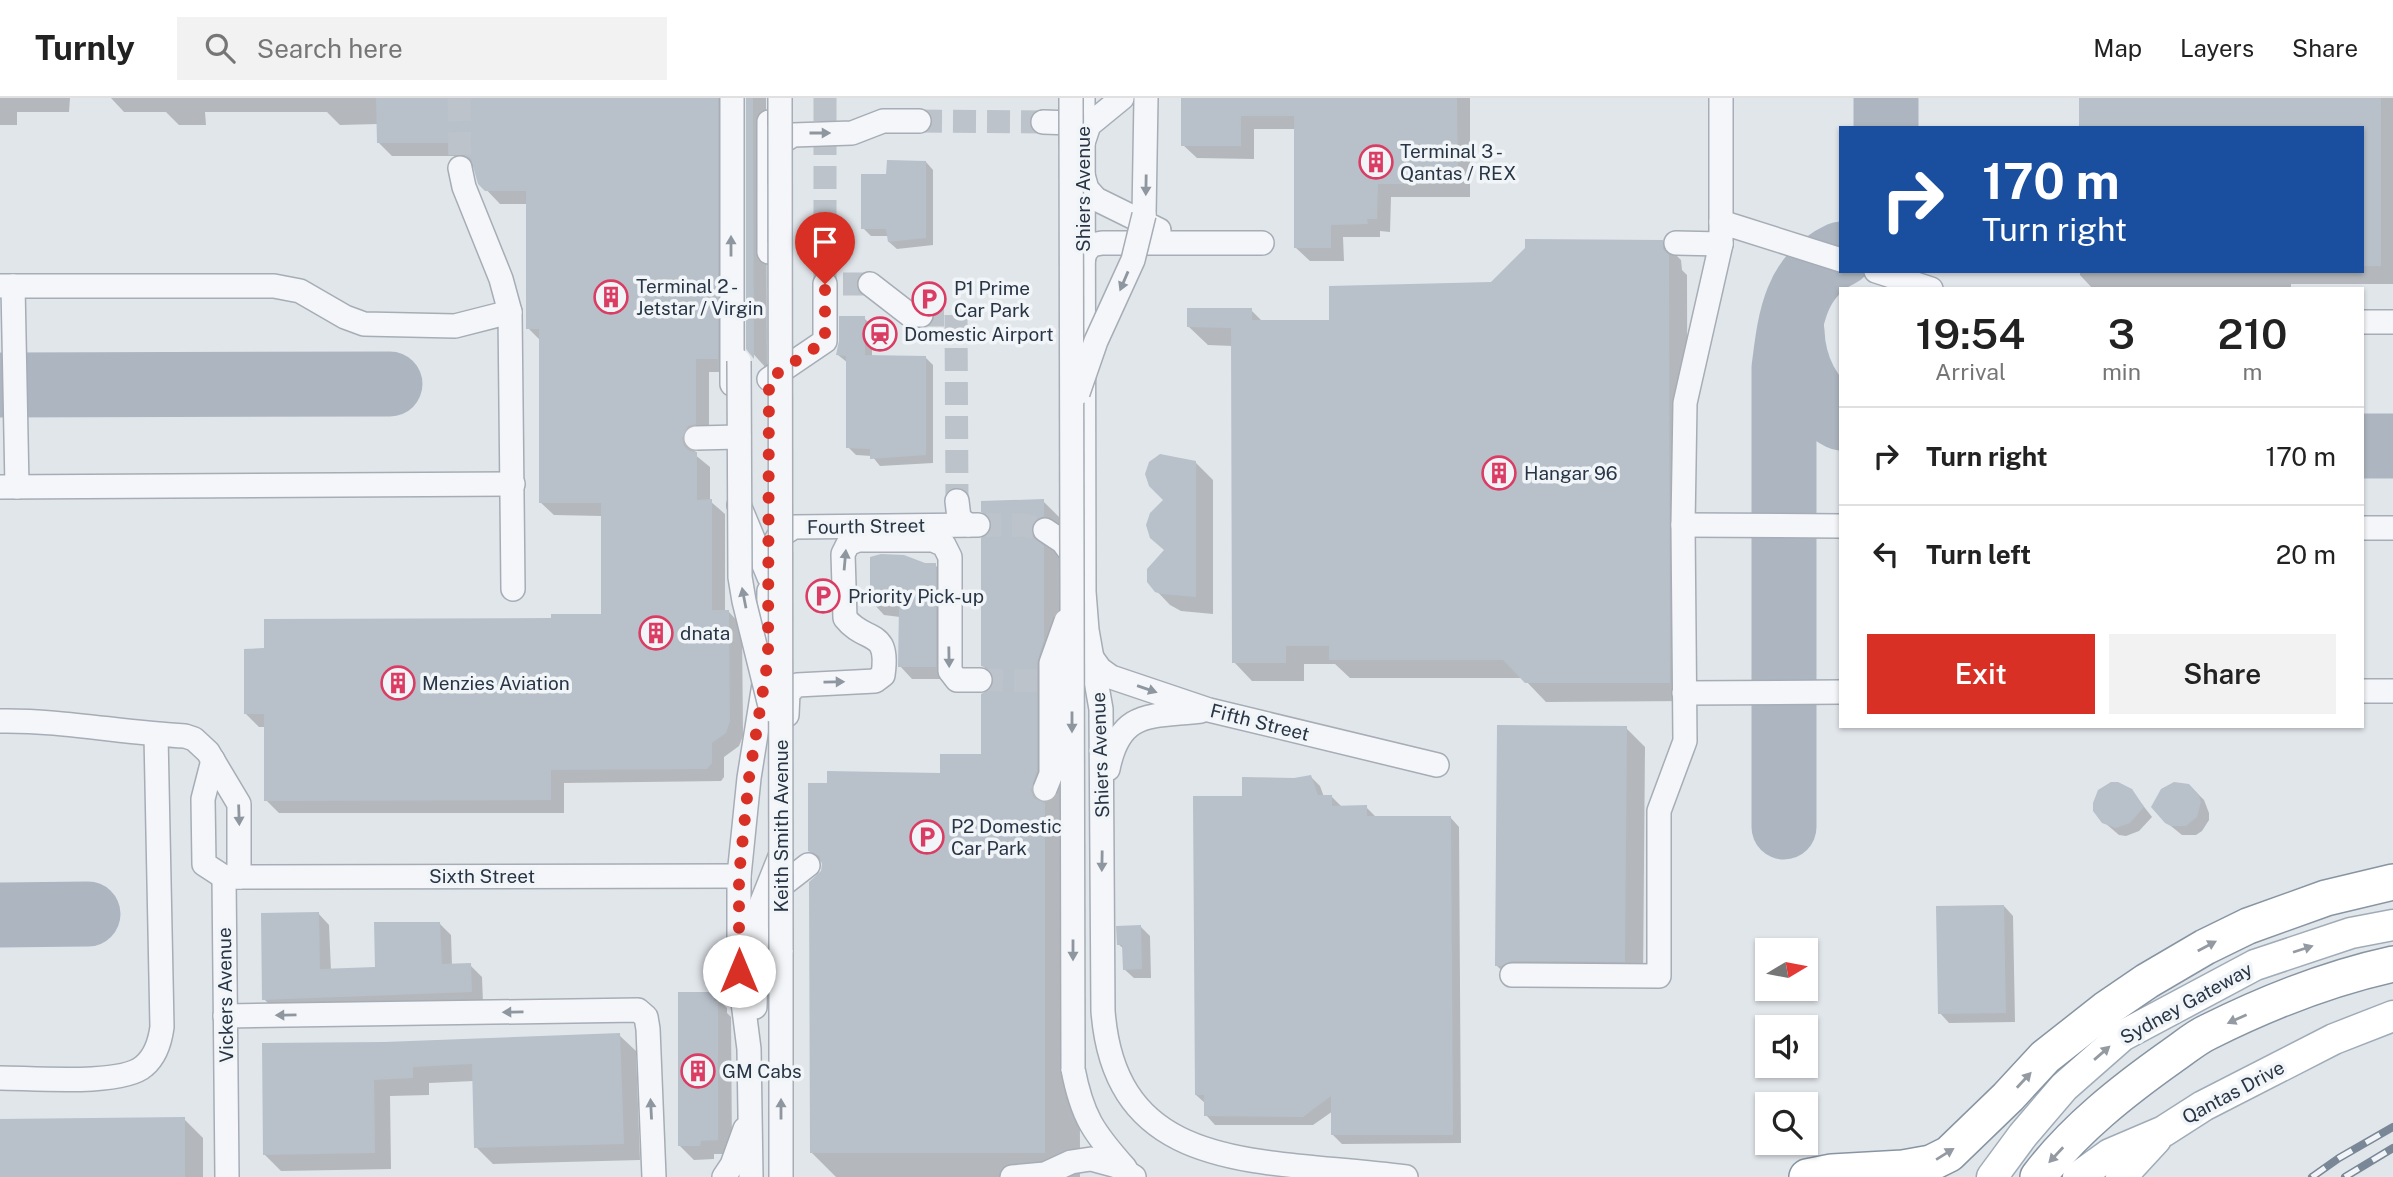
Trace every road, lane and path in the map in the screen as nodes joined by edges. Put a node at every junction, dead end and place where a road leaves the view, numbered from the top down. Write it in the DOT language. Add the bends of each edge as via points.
graph roads {
  1 [pos="732,98"];
  2 [pos="769,98"];
  3 [pos="780,98"];
  4 [pos="1070,98"];
  5 [pos="1083,98"];
  6 [pos="1122,98"];
  7 [pos="1146,98"];
  8 [pos="1721,98"];
  9 [pos="919,121"];
  10 [pos="1043,122"];
  11 [pos="1083,142"];
  12 [pos="769,166"];
  13 [pos="460,168"];
  14 [pos="1083,172"];
  15 [pos="1721,233"];
  16 [pos="1188,243"];
  17 [pos="1262,243"];
  18 [pos="1676,243"];
  19 [pos="1839,260"];
  20 [pos="1083,261"];
  21 [pos="1882,273"];
  22 [pos="825,284"];
  23 [pos="870,284"];
  24 [pos="7,286"];
  25 [pos="1925,287"];
  26 [pos="510,312"];
  27 [pos="921,315"];
  28 [pos="2364,322"];
  29 [pos="2393,322"];
  30 [pos="739,361"];
  31 [pos="769,379"];
  32 [pos="1072,424"];
  33 [pos="739,437"];
  34 [pos="696,438"];
  35 [pos="513,484"];
  36 [pos="9,487"];
  37 [pos="957,501"];
  38 [pos="1683,525"];
  39 [pos="1839,526"];
  40 [pos="2364,528"];
  41 [pos="2393,528"];
  42 [pos="1045,530"];
  43 [pos="769,566"];
  44 [pos="1084,572"];
  45 [pos="513,589"];
  46 [pos="1072,605"];
  47 [pos="1092,658"];
  48 [pos="980,680"];
  49 [pos="1046,681"];
  50 [pos="2364,691"];
  51 [pos="2393,691"];
  52 [pos="1839,692"];
  53 [pos="1684,693"];
  54 [pos="1101,709"];
  55 [pos="1209,710"];
  56 [pos="0,721"];
  57 [pos="156,735"];
  58 [pos="781,754"];
  59 [pos="213,760"];
  60 [pos="1437,765"];
  61 [pos="1045,789"];
  62 [pos="1103,792"];
  63 [pos="808,865"];
  64 [pos="739,876"];
  65 [pos="232,877"];
  66 [pos="2393,882"];
  67 [pos="762,900"];
  68 [pos="2393,925"];
  69 [pos="2393,964"];
  70 [pos="1513,975"];
  71 [pos="225,1016"];
  72 [pos="2393,1016"];
  73 [pos="749,1049"];
  74 [pos="1073,1069"];
  75 [pos="0,1078"];
  76 [pos="750,1116"];
  77 [pos="2164,1131"];
  78 [pos="1102,1168"];
  79 [pos="227,1177"];
  80 [pos="654,1177"];
  81 [pos="724,1177"];
  82 [pos="751,1177"];
  83 [pos="781,1177"];
  84 [pos="1012,1177"];
  85 [pos="1134,1177"];
  86 [pos="1406,1177"];
  87 [pos="1807,1177"];
  88 [pos="1992,1177"];
  89 [pos="2038,1177"];
  90 [pos="2078,1177"];
  91 [pos="2121,1177"];
  43 -- 1 [label="street, one-way" via="738,501 732,471"];
  2 -- 12 [label="street, Keith Smith Avenue"];
  3 -- 58 [label="street, Keith Smith Avenue, bridge"];
  4 -- 32 [label="street, Shiers Avenue, bridge"];
  5 -- 11 [label="street, Shiers Avenue"];
  6 -- 11 [label="street" via="1089,125"];
  7 -- 32 [label="street, one-way, bridge" via="1146,196 1139,239 1081,382"];
  8 -- 15 [label="street"];
  12 -- 9 [label="street, one-way" via="777,145 793,135 852,133 883,121"];
  10 -- 11 [label="street" via="1072,123"];
  11 -- 14 [label="street, Shiers Avenue"];
  12 -- 31 [label="street, Keith Smith Avenue"];
  13 -- 26 [label="street"];
  14 -- 16 [label="street" via="1091,195 1104,204"];
  14 -- 20 [label="street, Shiers Avenue"];
  15 -- 18 [label="street"];
  15 -- 19 [label="street"];
  15 -- 38 [label="street" via="1685,403"];
  16 -- 17 [label="street"];
  16 -- 20 [label="street" via="1095,244 1087,249"];
  20 -- 44 [label="street, Shiers Avenue"];
  21 -- 25 [label="street"];
  22 -- 31 [label="street" via="825,341"];
  23 -- 27 [label="street" via="910,315"];
  24 -- 26 [label="street" via="274,286 300,291 354,321 400,326 455,326"];
  24 -- 36 [label="street"];
  26 -- 35 [label="street"];
  28 -- 29 [label="street"];
  30 -- 33 [label="street, bridge"];
  31 -- 43 [label="street, Keith Smith Avenue"];
  32 -- 46 [label="street, Shiers Avenue, bridge"];
  33 -- 34 [label="street, bridge"];
  58 -- 33 [label="street, one-way, bridge" via="742,589"];
  35 -- 36 [label="street"];
  35 -- 45 [label="street"];
  37 -- 43 [label="street, Fourth Street" via="959,518 973,525 794,527 778,537"];
  38 -- 39 [label="street"];
  38 -- 53 [label="street"];
  40 -- 41 [label="street"];
  42 -- 44 [label="street" via="1063,541"];
  43 -- 64 [label="street, Keith Smith Avenue" via="768,659"];
  44 -- 47 [label="street, Shiers Avenue"];
  46 -- 61 [label="street, bridge" via="1051,663 1051,774"];
  46 -- 74 [label="street, Shiers Avenue, one-way, bridge"];
  47 -- 54 [label="street, Shiers Avenue"];
  47 -- 55 [label="street, Fifth Street, one-way" via="1111,677"];
  67 -- 48 [label="street, one-way" via="786,841 789,693 804,683 875,681 883,675 881,643 845,618 843,554 848,544 858,540 933,540 944,545 950,557 950,671 957,680"];
  49 -- 54 [label="street" via="1080,682 1093,691"];
  50 -- 51 [label="street"];
  52 -- 53 [label="street"];
  53 -- 70 [label="street" via="1685,741 1659,811 1659,976"];
  54 -- 62 [label="street, Shiers Avenue"];
  55 -- 60 [label="street, Fifth Street"];
  55 -- 62 [label="street" via="1148,716 1129,726 1114,748"];
  56 -- 57 [label="street, Vickers Avenue" via="51,722"];
  57 -- 59 [label="street, Vickers Avenue" via="194,738"];
  57 -- 75 [label="street" via="160,1044 143,1067 114,1078"];
  83 -- 58 [label="street, Keith Smith Avenue, one-way, bridge"];
  59 -- 65 [label="street, Vickers Avenue, one-way" via="239,804"];
  59 -- 65 [label="street" via="203,799 204,864"];
  62 -- 86 [label="street, Shiers Avenue, one-way" via="1104,1032 1114,1082 1143,1131 1171,1153 1216,1167"];
  63 -- 67 [label="street"];
  64 -- 65 [label="street, Sixth Street"];
  64 -- 73 [label="street, Keith Smith Avenue" via="739,971"];
  65 -- 71 [label="street, Vickers Avenue"];
  87 -- 66 [label="highway, one-way" via="1903,1168 1949,1154 2045,1057 2147,981 2248,926 2326,898"];
  67 -- 73 [label="street"];
  88 -- 68 [label="main road, Sydney Gateway, one-way" via="2064,1087 2122,1035 2255,965 2351,933"];
  69 -- 89 [label="highway, one-way" via="2313,986 2206,1033 2095,1116"];
  71 -- 79 [label="street, Vickers Avenue"];
  80 -- 71 [label="street, one-way" via="648,1029 646,1017 638,1010"];
  72 -- 77 [label="main road, Qantas Drive" via="2334,1039"];
  73 -- 76 [label="street, Keith Smith Avenue"];
  74 -- 78 [label="street" via="1078,1127"];
  74 -- 85 [label="street" via="1086,1118"];
  76 -- 81 [label="street"];
  76 -- 82 [label="street, Keith Smith Avenue"];
  77 -- 90 [label="main road, Qantas Drive" via="2110,1154"];
  77 -- 91 [label="main road"];
  78 -- 84 [label="street" via="1081,1159 1045,1174"];
  78 -- 85 [label="street" via="1118,1166"];
}
